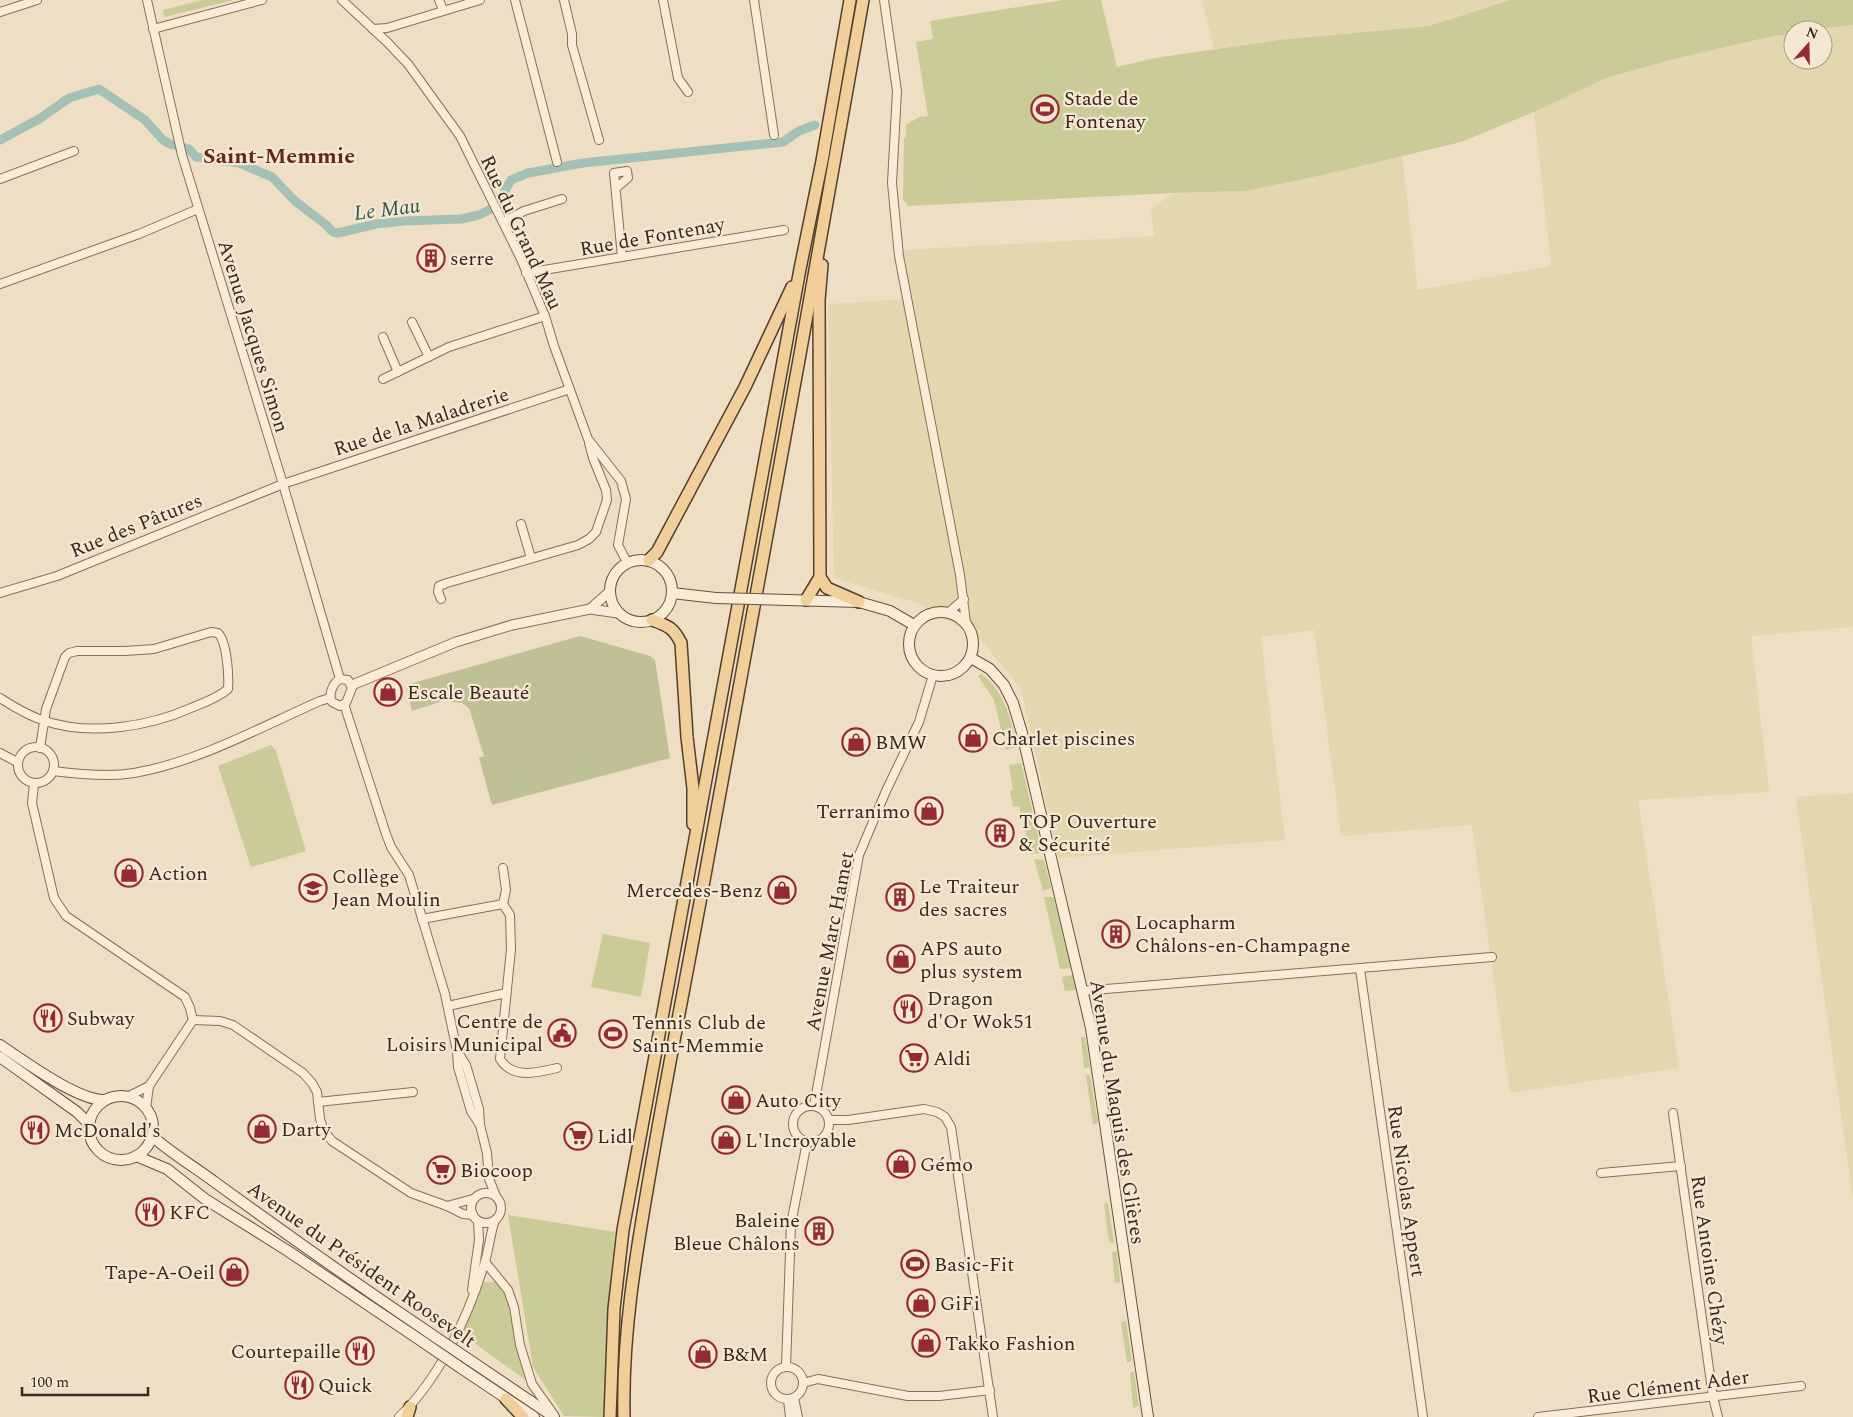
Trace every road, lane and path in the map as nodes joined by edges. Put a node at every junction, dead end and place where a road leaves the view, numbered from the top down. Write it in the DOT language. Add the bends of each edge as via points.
graph roads {
  1 [pos="37,0"];
  2 [pos="147,0"];
  3 [pos="262,0"];
  4 [pos="342,0"];
  5 [pos="439,0"];
  6 [pos="480,0"];
  7 [pos="515,0"];
  8 [pos="564,0"];
  9 [pos="662,0"];
  10 [pos="754,0"];
  11 [pos="850,0"];
  12 [pos="863,0"];
  13 [pos="884,0"];
  14 [pos="444,10"];
  15 [pos="0,12"];
  16 [pos="153,29"];
  17 [pos="373,29"];
  18 [pos="688,92"];
  19 [pos="774,135"];
  20 [pos="599,140"];
  21 [pos="74,151"];
  22 [pos="557,162"];
  23 [pos="0,179"];
  24 [pos="616,188"];
  25 [pos="562,200"];
  26 [pos="826,206"];
  27 [pos="198,208"];
  28 [pos="503,222"];
  29 [pos="784,230"];
  30 [pos="622,257"];
  31 [pos="800,269"];
  32 [pos="526,273"];
  33 [pos="0,284"];
  34 [pos="544,316"];
  35 [pos="412,322"];
  36 [pos="383,337"];
  37 [pos="429,357"];
  38 [pos="398,372"];
  39 [pos="382,378"];
  40 [pos="570,389"];
  41 [pos="588,439"];
  42 [pos="283,484"];
  43 [pos="521,524"];
  44 [pos="531,558"];
  45 [pos="649,560"];
  46 [pos="627,562"];
  47 [pos="820,577"];
  48 [pos="0,592"];
  49 [pos="609,592"];
  50 [pos="672,593"];
  51 [pos="964,599"];
  52 [pos="441,600"];
  53 [pos="806,600"];
  54 [pos="859,602"];
  55 [pos="590,608"];
  56 [pos="618,612"];
  57 [pos="949,612"];
  58 [pos="652,620"];
  59 [pos="966,623"];
  60 [pos="914,625"];
  61 [pos="970,658"];
  62 [pos="933,676"];
  63 [pos="340,679"];
  64 [pos="352,685"];
  65 [pos="0,698"];
  66 [pos="330,698"];
  67 [pos="344,704"];
  68 [pos="45,721"];
  69 [pos="40,748"];
  70 [pos="0,753"];
  71 [pos="17,762"];
  72 [pos="53,771"];
  73 [pos="34,784"];
  74 [pos="693,851"];
  75 [pos="503,868"];
  76 [pos="503,904"];
  77 [pos="422,919"];
  78 [pos="1492,957"];
  79 [pos="1360,969"];
  80 [pos="1082,991"];
  81 [pos="506,993"];
  82 [pos="448,1006"];
  83 [pos="193,1020"];
  84 [pos="0,1045"];
  85 [pos="0,1057"];
  86 [pos="557,1068"];
  87 [pos="149,1086"];
  88 [pos="413,1092"];
  89 [pos="127,1097"];
  90 [pos="105,1100"];
  91 [pos="318,1102"];
  92 [pos="814,1106"];
  93 [pos="146,1108"];
  94 [pos="1673,1112"];
  95 [pos="829,1120"];
  96 [pos="90,1125"];
  97 [pos="152,1136"];
  98 [pos="807,1142"];
  99 [pos="136,1156"];
  100 [pos="1681,1166"];
  101 [pos="1601,1173"];
  102 [pos="489,1179"];
  103 [pos="496,1196"];
  104 [pos="476,1197"];
  105 [pos="447,1206"];
  106 [pos="475,1218"];
  107 [pos="495,1220"];
  108 [pos="485,1262"];
  109 [pos="472,1300"];
  110 [pos="786,1367"];
  111 [pos="803,1383"];
  112 [pos="1801,1386"];
  113 [pos="990,1390"];
  114 [pos="1713,1397"];
  115 [pos="506,1398"];
  116 [pos="791,1399"];
  117 [pos="408,1412"];
  118 [pos="399,1417"];
  119 [pos="523,1417"];
  120 [pos="534,1417"];
  121 [pos="555,1417"];
  122 [pos="610,1417"];
  123 [pos="624,1417"];
  124 [pos="790,1417"];
  125 [pos="798,1417"];
  126 [pos="993,1417"];
  127 [pos="1148,1417"];
  128 [pos="1423,1417"];
  129 [pos="1538,1417"];
  130 [pos="1718,1417"];
  1 -- 15 [label="street"];
  2 -- 16 [label="street, Avenue Jacques Simon"];
  3 -- 16 [label="street"];
  4 -- 17 [label="street, Rue du Grand Mau"];
  5 -- 14 [label="street"];
  6 -- 14 [label="street"];
  7 -- 22 [label="street"];
  8 -- 20 [label="street" via="572,45"];
  9 -- 18 [label="street" via="678,78"];
  10 -- 19 [label="street"];
  11 -- 31 [label="main road"];
  12 -- 26 [label="main road"];
  13 -- 51 [label="street" via="897,91 892,183 899,256"];
  14 -- 17 [label="street" via="387,28"];
  16 -- 27 [label="street, Avenue Jacques Simon" via="182,155"];
  17 -- 28 [label="street, Rue du Grand Mau" via="408,64 460,136"];
  21 -- 23 [label="street"];
  24 -- 30 [label="street"];
  25 -- 28 [label="street" via="524,211"];
  26 -- 47 [label="main road" via="819,300"];
  26 -- 123 [label="main road" via="633,1271 625,1356"];
  27 -- 33 [label="street" via="139,234"];
  27 -- 42 [label="street, Avenue Jacques Simon"];
  28 -- 32 [label="street, Rue du Grand Mau"];
  29 -- 30 [label="street, Rue de Fontenay"];
  30 -- 32 [label="street, Rue de Fontenay"];
  31 -- 45 [label="main road" via="745,387 657,552"];
  31 -- 74 [label="main road"];
  32 -- 34 [label="street, Rue du Grand Mau"];
  34 -- 37 [label="street"];
  34 -- 40 [label="street, Rue du Grand Mau"];
  35 -- 37 [label="street"];
  36 -- 38 [label="street"];
  37 -- 38 [label="street"];
  38 -- 39 [label="street"];
  40 -- 41 [label="street, Rue du Grand Mau"];
  40 -- 42 [label="street, Rue de la Maladrerie"];
  41 -- 44 [label="street" via="606,491 607,500 598,526 584,542"];
  41 -- 46 [label="street, Rue du Grand Mau" via="621,481 626,499 618,545"];
  42 -- 48 [label="street, Rue des Pâtures" via="57,576"];
  42 -- 63 [label="street, Avenue Jacques Simon"];
  43 -- 44 [label="street"];
  44 -- 52 [label="street" via="439,586"];
  45 -- 46 [label="main road"];
  45 -- 50 [label="main road" via="669,576"];
  46 -- 49 [label="main road" via="613,574"];
  47 -- 53 [label="main road"];
  47 -- 54 [label="main road" via="827,588"];
  49 -- 55 [label="street"];
  49 -- 56 [label="main road"];
  50 -- 53 [label="main road, bridge" via="716,598"];
  50 -- 58 [label="main road" via="666,610"];
  51 -- 57 [label="street"];
  51 -- 59 [label="street"];
  53 -- 54 [label="main road"];
  54 -- 60 [label="main road" via="890,611"];
  55 -- 56 [label="street"];
  55 -- 64 [label="street" via="512,625 456,642"];
  56 -- 58 [label="main road" via="632,621"];
  57 -- 59 [label="main road"];
  57 -- 60 [label="main road" via="930,613"];
  58 -- 74 [label="main road" via="668,626 681,643 693,788"];
  59 -- 61 [label="main road" via="973,640"];
  60 -- 62 [label="main road" via="908,645 911,655 916,664"];
  61 -- 62 [label="main road" via="959,671"];
  61 -- 80 [label="main road, Avenue du Maquis des Glières" via="990,669 1004,685 1013,703"];
  62 -- 92 [label="street, Avenue Marc Hamet" via="919,722 859,855"];
  63 -- 64 [label="street" via="348,680"];
  63 -- 66 [label="street"];
  64 -- 67 [label="street"];
  65 -- 68 [label="street"];
  66 -- 67 [label="street" via="335,705"];
  66 -- 72 [label="street" via="172,764 132,773"];
  67 -- 77 [label="street" via="386,834 408,875"];
  68 -- 68 [label="street" via="46,709 69,653 77,650 125,652 154,649 211,632 218,632 223,638 229,680 228,689 222,694 156,722 114,728"];
  68 -- 69 [label="street"];
  69 -- 71 [label="street" via="28,748"];
  69 -- 72 [label="street" via="50,754"];
  70 -- 71 [label="street"];
  71 -- 73 [label="street" via="19,774"];
  72 -- 73 [label="street" via="46,781"];
  73 -- 83 [label="street" via="32,803 54,898 60,910 185,997"];
  74 -- 122 [label="main road" via="623,1230 614,1309"];
  75 -- 76 [label="street" via="506,890"];
  76 -- 77 [label="street"];
  76 -- 81 [label="street" via="510,916 511,949"];
  77 -- 82 [label="street"];
  78 -- 79 [label="street"];
  79 -- 80 [label="street"];
  79 -- 128 [label="street, Rue Nicolas Appert"];
  80 -- 127 [label="main road, Avenue du Maquis des Glières" via="1091,1028"];
  81 -- 82 [label="street"];
  81 -- 86 [label="street" via="499,1051 504,1066 520,1073"];
  82 -- 102 [label="street" via="457,1051 466,1065 479,1109"];
  83 -- 87 [label="street"];
  83 -- 91 [label="street" via="233,1025 273,1051 303,1072 317,1092"];
  84 -- 90 [label="main road" via="80,1095 96,1101"];
  85 -- 96 [label="main road" via="77,1112"];
  87 -- 89 [label="street"];
  87 -- 93 [label="street"];
  88 -- 91 [label="street"];
  89 -- 90 [label="main road"];
  89 -- 93 [label="main road" via="139,1101"];
  90 -- 96 [label="main road" via="93,1114"];
  91 -- 105 [label="street" via="324,1131 332,1141 412,1194"];
  92 -- 95 [label="street" via="824,1111"];
  92 -- 98 [label="street" via="803,1107 792,1120 797,1136"];
  93 -- 97 [label="main road" via="153,1126"];
  94 -- 100 [label="street, Rue Antoine Chézy"];
  95 -- 98 [label="street" via="824,1137"];
  95 -- 113 [label="street" via="924,1109 945,1117 951,1127"];
  96 -- 99 [label="main road" via="93,1142 106,1155 114,1159"];
  97 -- 99 [label="main road" via="146,1148"];
  97 -- 121 [label="main road, Avenue du Président Roosevelt, bridge" via="272,1225"];
  98 -- 110 [label="street" via="791,1224"];
  99 -- 115 [label="main road, Avenue du Président Roosevelt, bridge" via="167,1169 205,1199"];
  100 -- 101 [label="street, Rue Antoine Chézy"];
  100 -- 114 [label="street, Rue Antoine Chézy"];
  102 -- 103 [label="street"];
  102 -- 104 [label="street"];
  103 -- 104 [label="street" via="486,1192"];
  103 -- 107 [label="street" via="501,1206"];
  104 -- 105 [label="street"];
  104 -- 106 [label="street" via="471,1207"];
  105 -- 106 [label="street"];
  106 -- 107 [label="street" via="487,1223"];
  106 -- 109 [label="street" via="479,1240"];
  107 -- 108 [label="street"];
  108 -- 109 [label="street"];
  108 -- 121 [label="street" via="508,1290 532,1384"];
  109 -- 117 [label="street" via="452,1344"];
  110 -- 111 [label="street" via="796,1370"];
  110 -- 116 [label="street" via="772,1376 771,1387 777,1396"];
  111 -- 113 [label="street" via="818,1379 908,1396"];
  111 -- 116 [label="street" via="801,1392"];
  112 -- 114 [label="street, Rue Clément Ader"];
  113 -- 126 [label="street"];
  114 -- 129 [label="street, Rue Clément Ader"];
  114 -- 130 [label="street, Rue Antoine Chézy"];
  115 -- 119 [label="main road"];
  115 -- 120 [label="main road, Avenue du Président Roosevelt"];
  116 -- 124 [label="street"];
  116 -- 125 [label="street"];
  117 -- 118 [label="street"];
}
